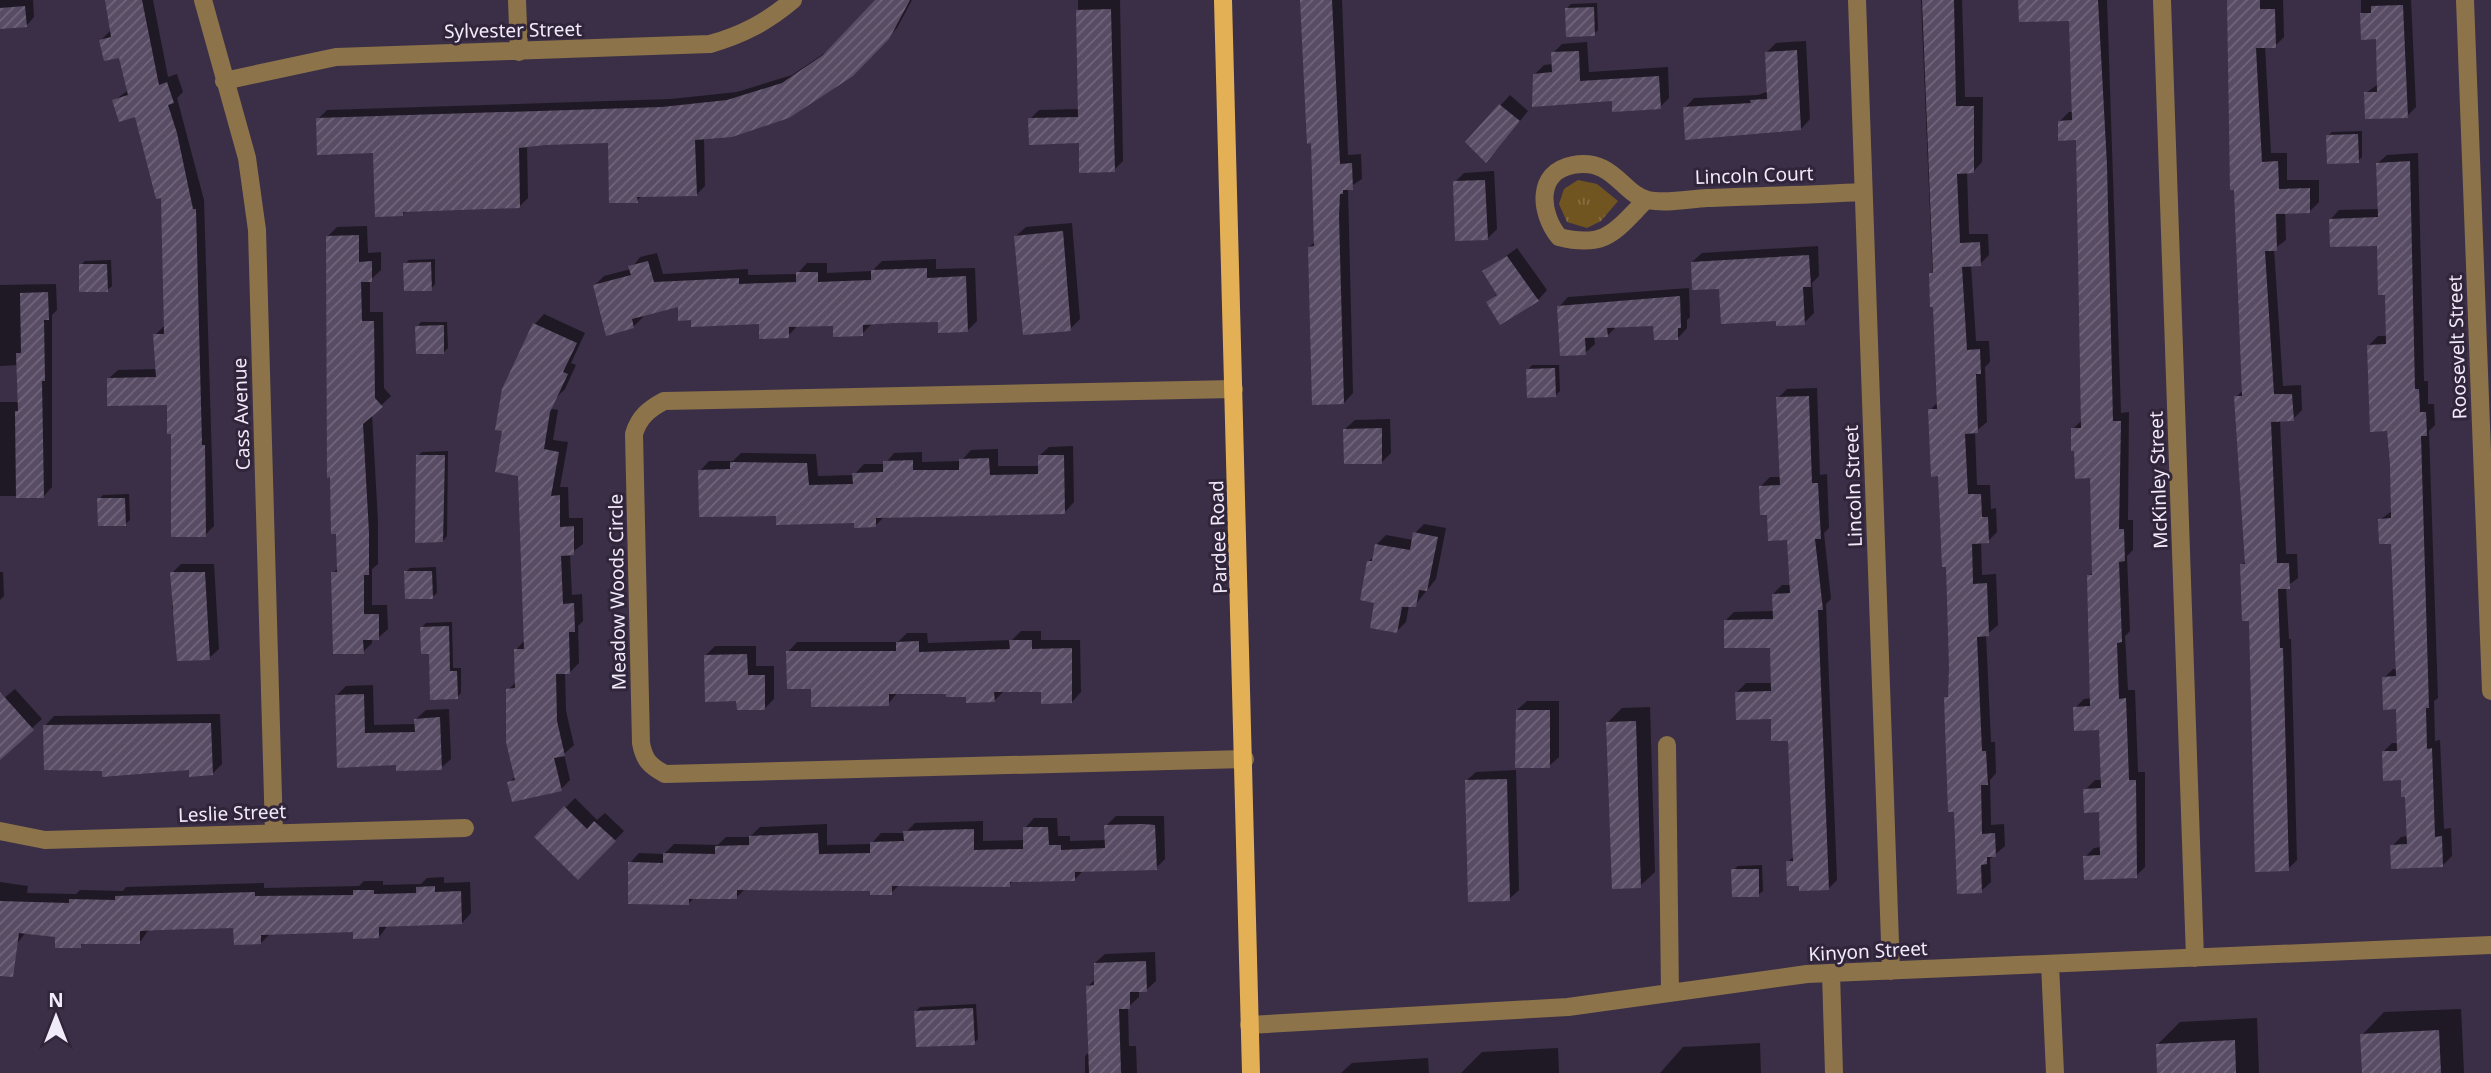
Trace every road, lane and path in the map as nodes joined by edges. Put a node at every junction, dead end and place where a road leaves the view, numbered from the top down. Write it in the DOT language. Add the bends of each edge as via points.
graph roads {
  1 [pos="203,0"];
  2 [pos="517,0"];
  3 [pos="793,0"];
  4 [pos="1223,0"];
  5 [pos="1857,0"];
  6 [pos="2162,0"];
  7 [pos="2465,0"];
  8 [pos="519,52"];
  9 [pos="224,81"];
  10 [pos="1862,192"];
  11 [pos="1646,200"];
  12 [pos="1234,389"];
  13 [pos="2491,691"];
  14 [pos="1667,746"];
  15 [pos="1245,760"];
  16 [pos="465,828"];
  17 [pos="0,831"];
  18 [pos="274,833"];
  19 [pos="2491,945"];
  20 [pos="2195,958"];
  21 [pos="2050,964"];
  22 [pos="1891,971"];
  23 [pos="1831,973"];
  24 [pos="1670,993"];
  25 [pos="1249,1025"];
  26 [pos="1251,1073"];
  27 [pos="1834,1073"];
  28 [pos="2055,1073"];
  1 -- 9 [label="street, Cass Avenue"];
  2 -- 8 [label="street"];
  3 -- 8 [label="street, Sylvester Street" via="739,36 710,44"];
  4 -- 12 [label="main road, Pardee Road"];
  5 -- 10 [label="street, Lincoln Street"];
  6 -- 20 [label="street, McKinley Street"];
  7 -- 13 [label="street, Roosevelt Street"];
  8 -- 9 [label="street, Sylvester Street" via="336,57"];
  9 -- 18 [label="street, Cass Avenue" via="247,158 257,230"];
  10 -- 11 [label="street, Lincoln Court"];
  10 -- 22 [label="street, Lincoln Street"];
  11 -- 11 [label="street" via="1608,170 1571,165 1553,175 1544,190 1543,209 1559,237 1582,243 1610,236"];
  12 -- 15 [label="main road, Pardee Road"];
  12 -- 15 [label="street, Meadow Woods Circle" via="664,401 654,406 638,420 634,434 641,743 650,766 665,774"];
  14 -- 24 [label="street"];
  15 -- 25 [label="main road, Pardee Road"];
  16 -- 18 [label="street, Leslie Street"];
  17 -- 18 [label="street, Leslie Street" via="45,840"];
  19 -- 20 [label="street, Kinyon Street"];
  20 -- 21 [label="street, Kinyon Street"];
  21 -- 22 [label="street, Kinyon Street"];
  21 -- 28 [label="street"];
  22 -- 23 [label="street, Kinyon Street"];
  23 -- 24 [label="street, Kinyon Street"];
  23 -- 27 [label="street"];
  24 -- 25 [label="street, Kinyon Street" via="1569,1007"];
  25 -- 26 [label="main road, Pardee Road"];
}
